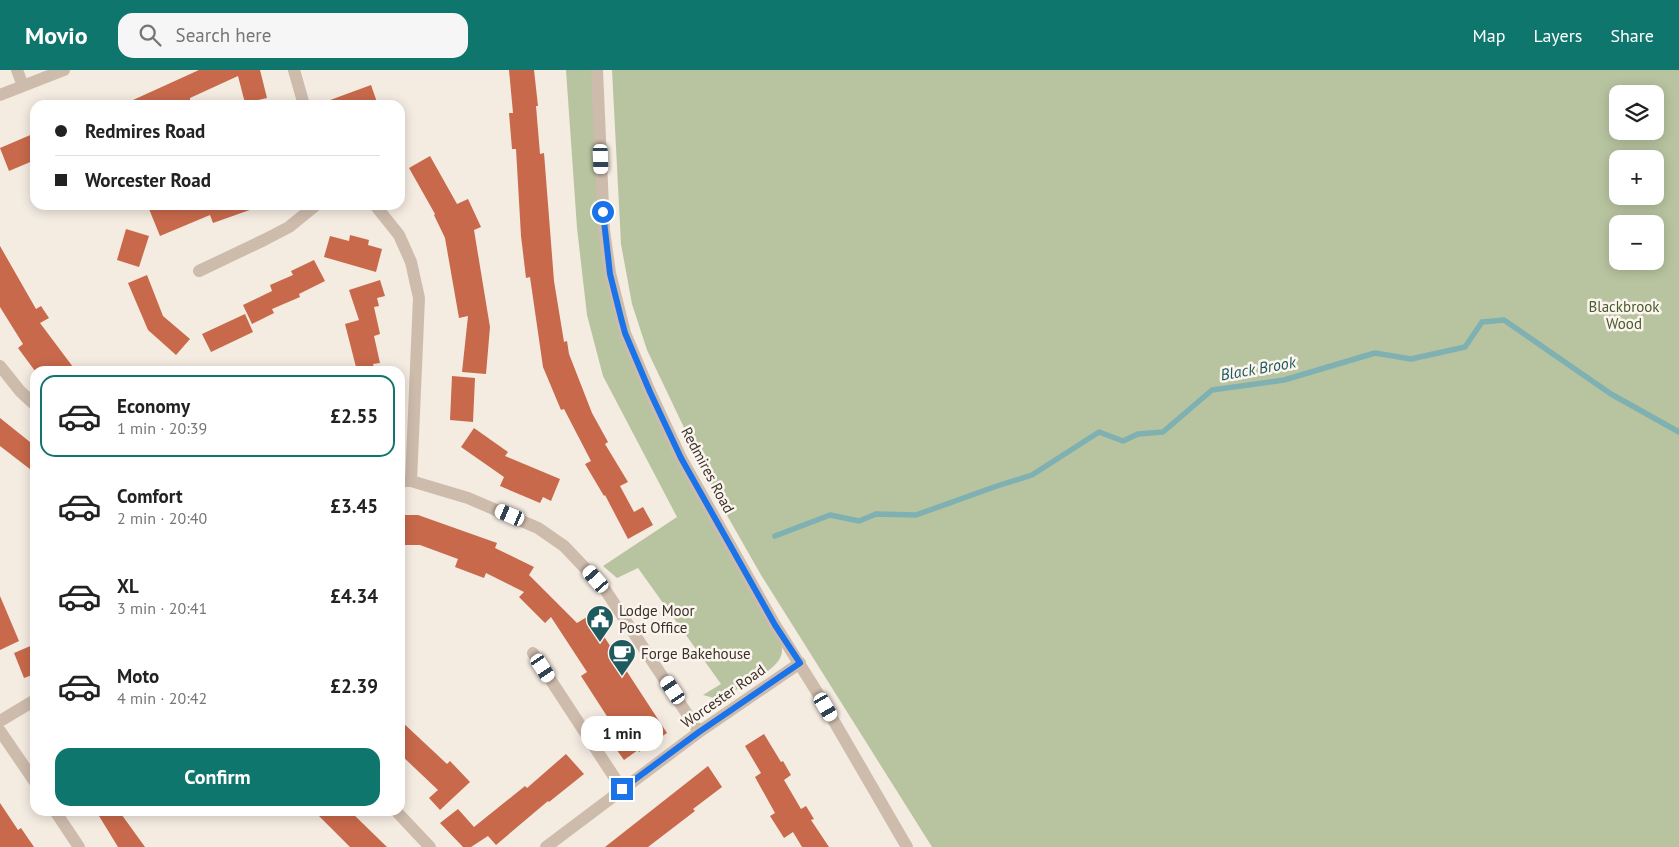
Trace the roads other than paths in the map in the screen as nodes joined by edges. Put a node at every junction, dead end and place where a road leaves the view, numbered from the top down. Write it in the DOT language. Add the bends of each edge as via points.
graph roads {
  1 [pos="17,70"];
  2 [pos="64,70"];
  3 [pos="294,70"];
  4 [pos="597,70"];
  5 [pos="23,86"];
  6 [pos="0,95"];
  7 [pos="303,100"];
  8 [pos="310,210"];
  9 [pos="379,210"];
  10 [pos="199,271"];
  11 [pos="0,366"];
  12 [pos="30,400"];
  13 [pos="406,481"];
  14 [pos="533,653"];
  15 [pos="800,663"];
  16 [pos="30,703"];
  17 [pos="0,721"];
  18 [pos="0,731"];
  19 [pos="699,732"];
  20 [pos="30,775"];
  21 [pos="622,789"];
  22 [pos="58,816"];
  23 [pos="401,816"];
  24 [pos="79,847"];
  25 [pos="430,847"];
  26 [pos="546,847"];
  27 [pos="907,847"];
  1 -- 5 [label="street"];
  2 -- 5 [label="street"];
  3 -- 7 [label="street"];
  4 -- 15 [label="street, Redmires Road" via="604,230 610,274 625,333 681,458 775,625"];
  5 -- 6 [label="street"];
  8 -- 10 [label="street" via="289,227"];
  9 -- 13 [label="street" via="399,235 411,262 419,298"];
  11 -- 12 [label="street"];
  13 -- 19 [label="street" via="468,498 510,515 538,528 564,546 604,588"];
  14 -- 21 [label="street"];
  15 -- 19 [label="street, Worcester Road"];
  15 -- 27 [label="street, Redmires Road"];
  16 -- 17 [label="street"];
  18 -- 20 [label="street"];
  19 -- 21 [label="street, Worcester Road"];
  21 -- 26 [label="street, Worcester Road"];
  22 -- 24 [label="street"];
  23 -- 25 [label="street"];
}
